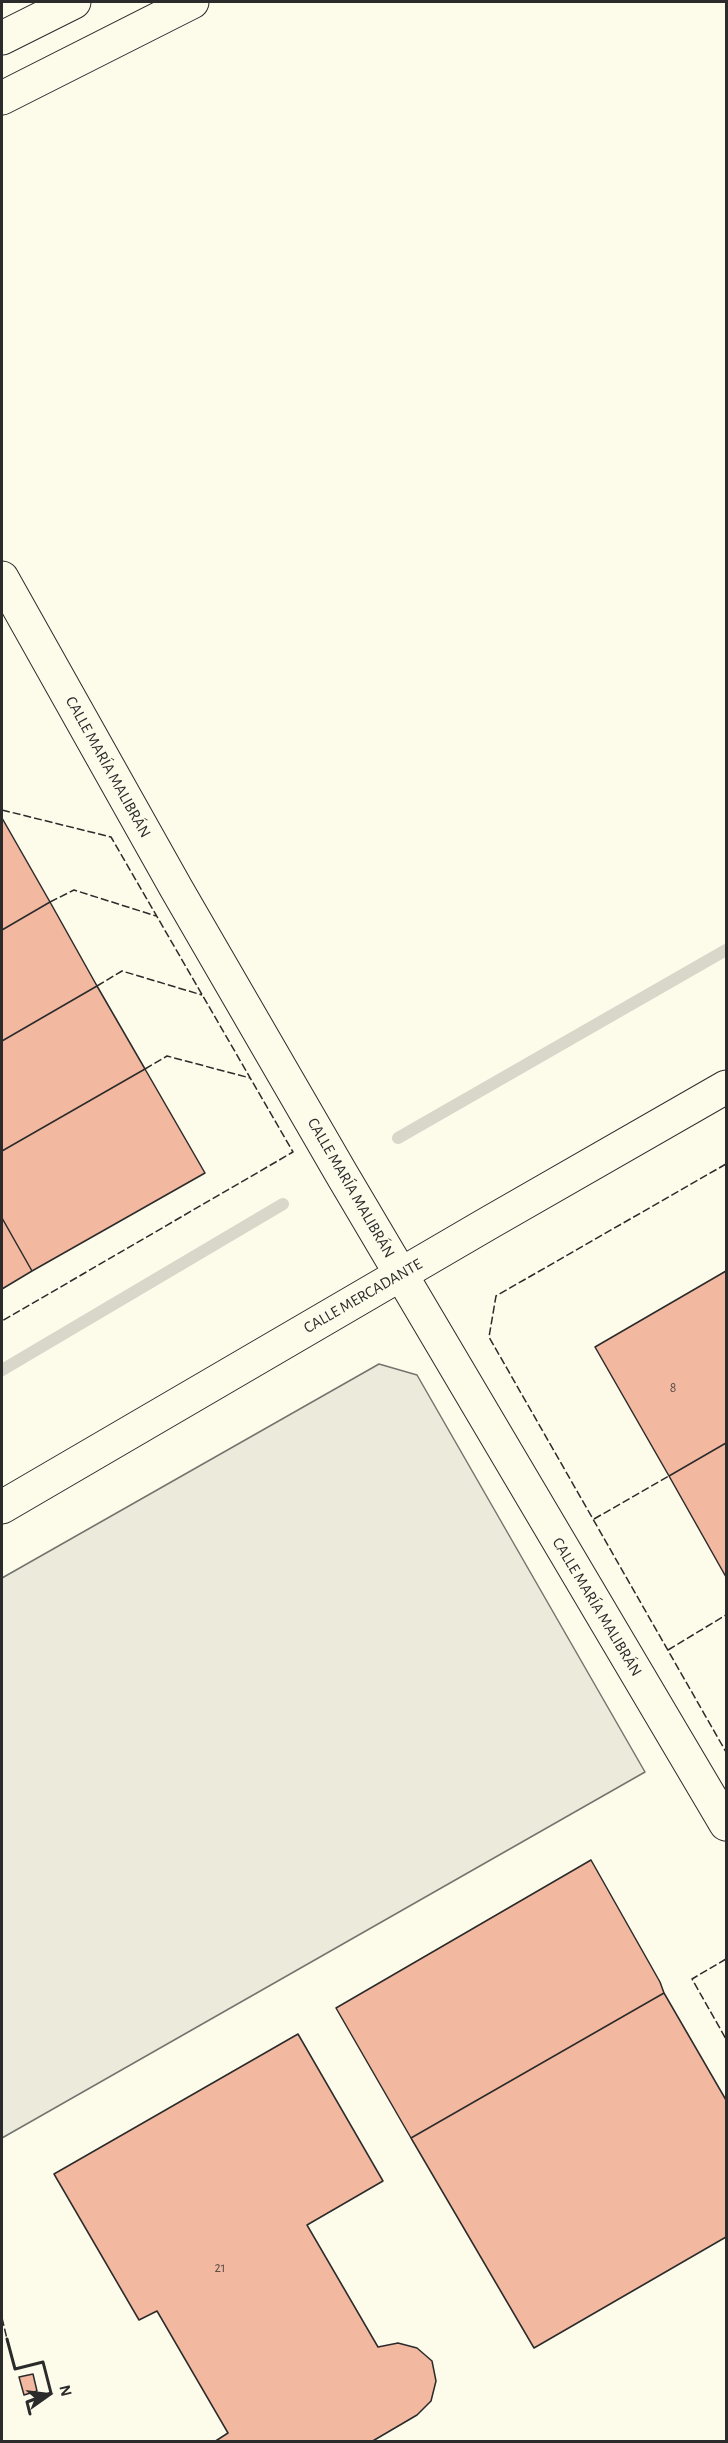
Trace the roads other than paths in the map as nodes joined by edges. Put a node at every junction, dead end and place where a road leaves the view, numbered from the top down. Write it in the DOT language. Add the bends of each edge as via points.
graph roads {
  1 [pos="74,2"];
  2 [pos="192,2"];
  3 [pos="2,38"];
  4 [pos="2,98"];
  5 [pos="2,578"];
  6 [pos="726,1087"];
  7 [pos="401,1274"];
  8 [pos="2,1507"];
  9 [pos="726,1824"];
  1 -- 3 [label="street"];
  2 -- 4 [label="street"];
  5 -- 7 [label="street, CALLE MARÍA MALIBRÁN"];
  6 -- 7 [label="street, CALLE MERCADANTE"];
  7 -- 8 [label="street, CALLE MERCADANTE"];
  7 -- 9 [label="street, CALLE MARÍA MALIBRÁN"];
}
